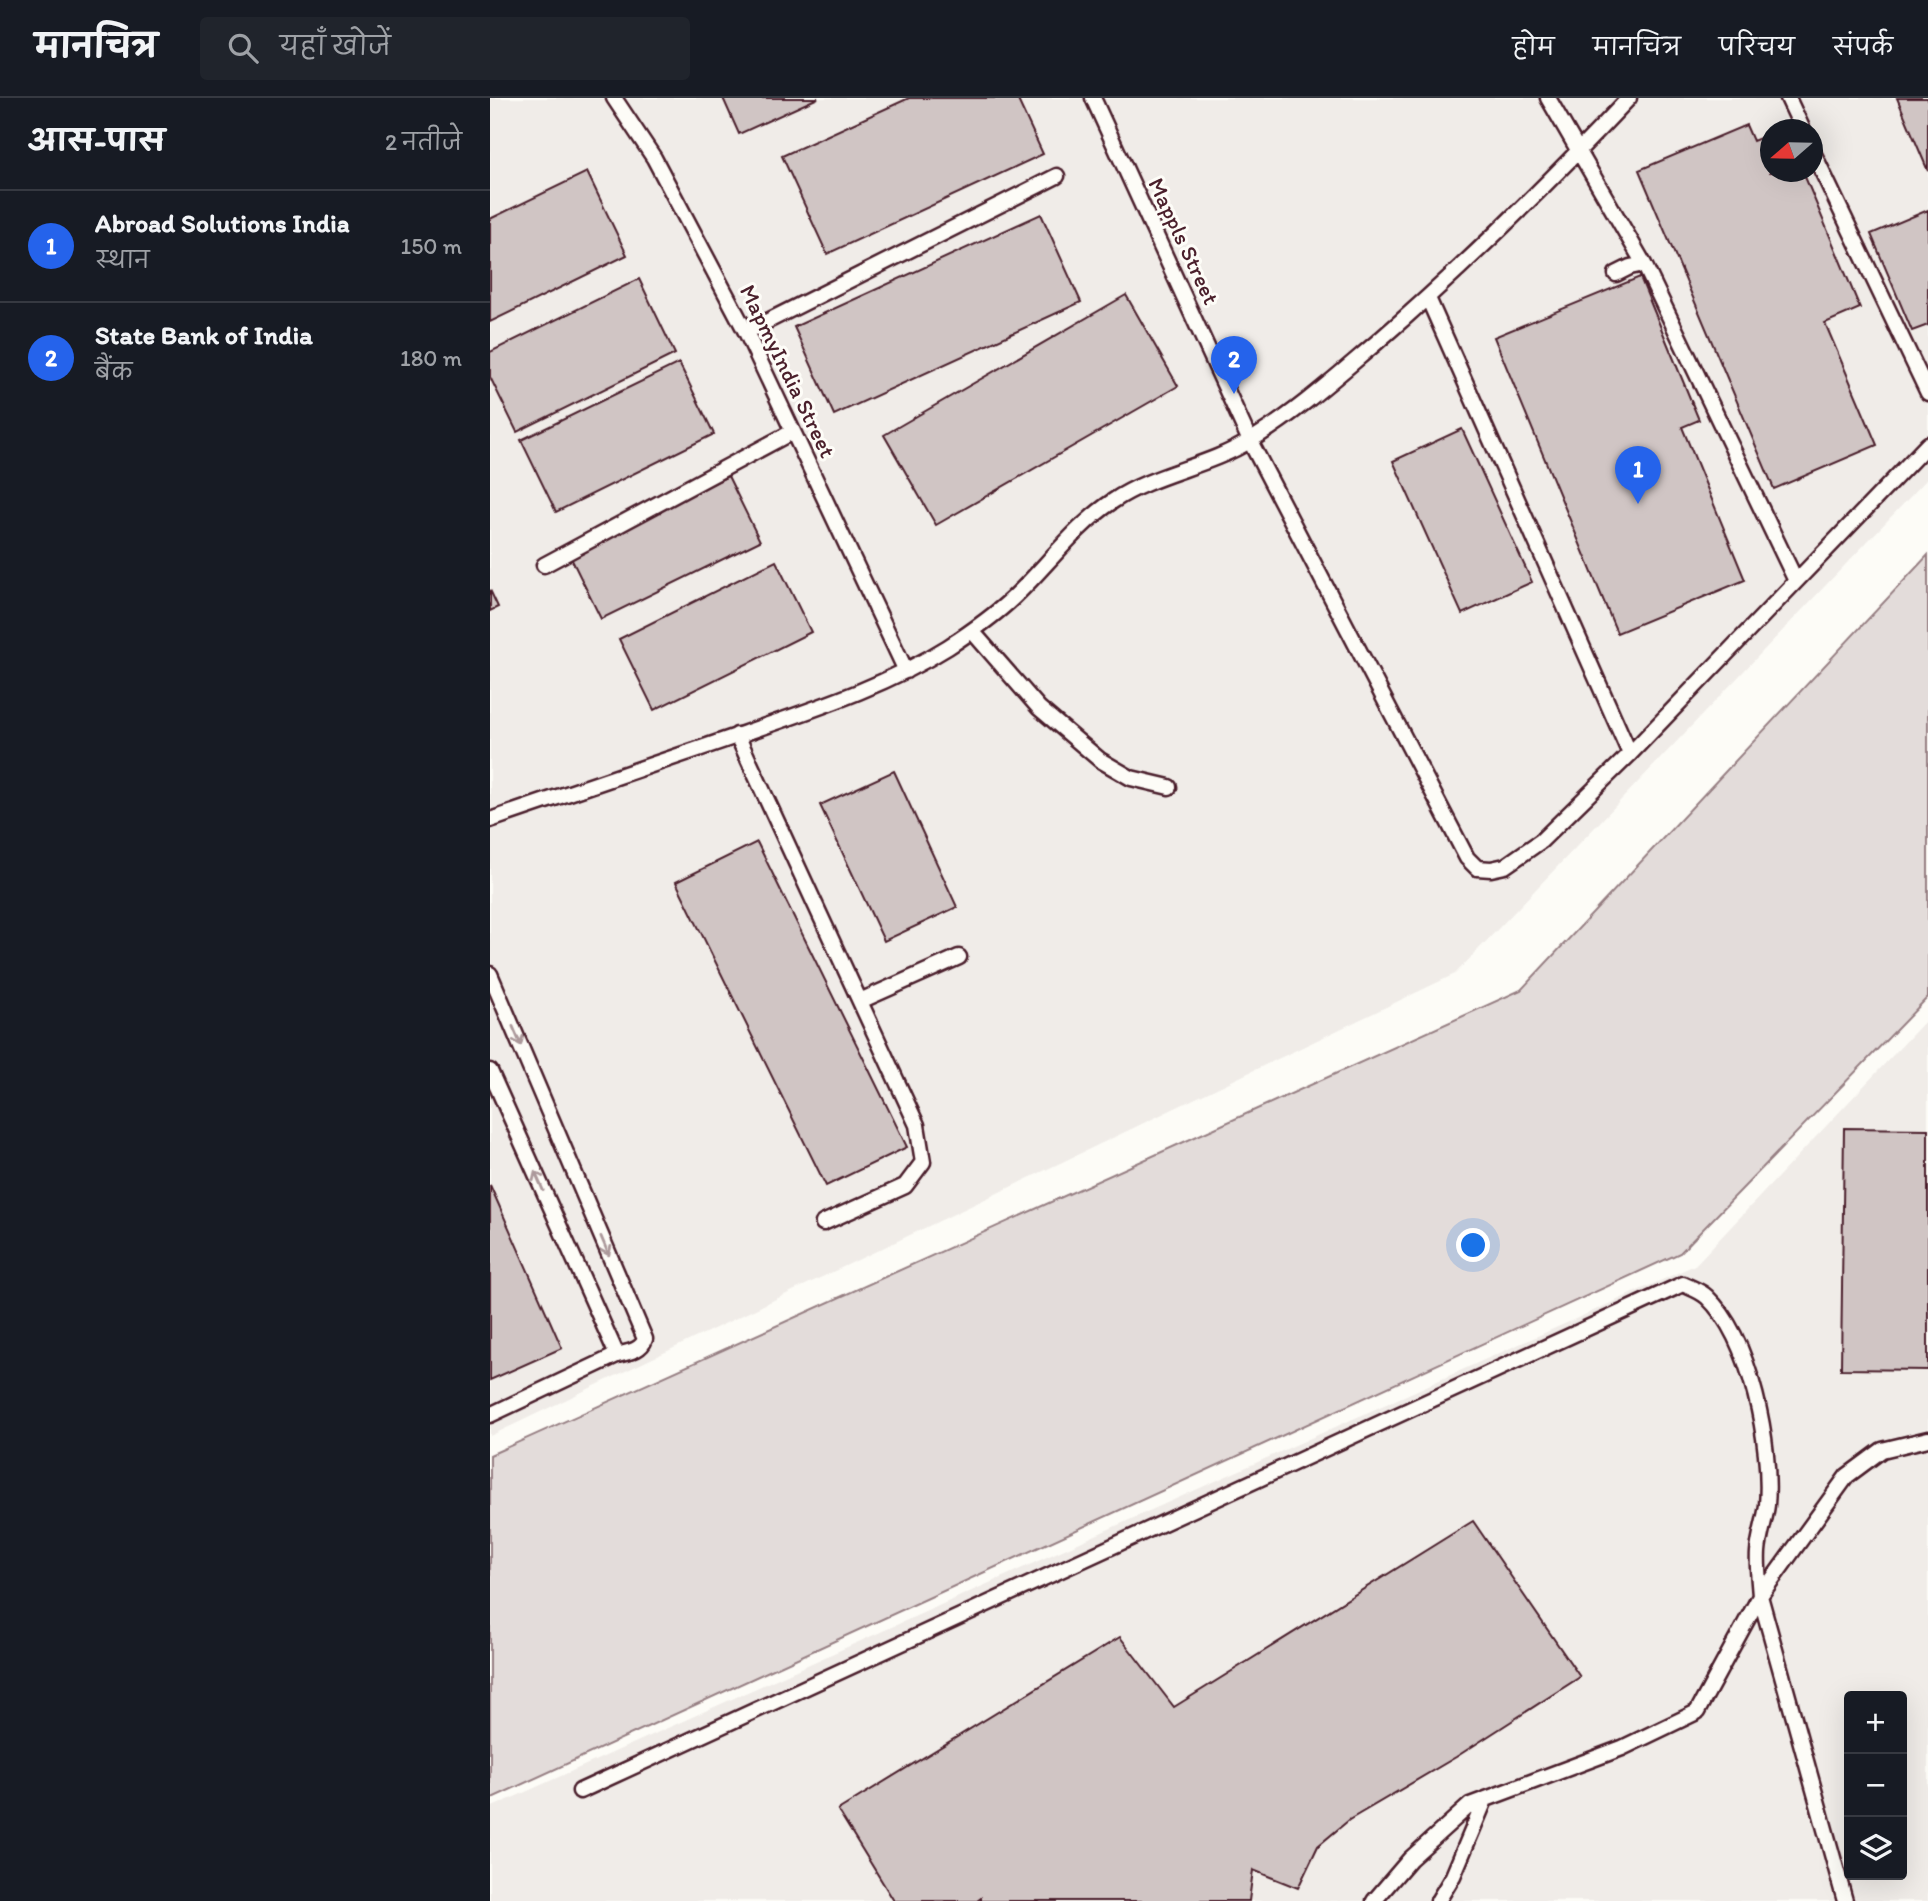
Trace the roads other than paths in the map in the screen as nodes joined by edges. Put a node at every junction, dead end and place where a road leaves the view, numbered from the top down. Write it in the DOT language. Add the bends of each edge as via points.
graph roads {
  1 [pos="614,98"];
  2 [pos="1093,98"];
  3 [pos="1548,98"];
  4 [pos="1629,98"];
  5 [pos="1788,98"];
  6 [pos="1798,119"];
  7 [pos="1579,151"];
  8 [pos="1823,173"];
  9 [pos="1057,176"];
  10 [pos="1644,264"];
  11 [pos="1616,274"];
  12 [pos="1428,298"];
  13 [pos="746,332"];
  14 [pos="1928,393"];
  15 [pos="792,432"];
  16 [pos="1250,441"];
  17 [pos="1928,444"];
  18 [pos="544,565"];
  19 [pos="1796,581"];
  20 [pos="972,631"];
  21 [pos="906,671"];
  22 [pos="737,736"];
  23 [pos="1630,754"];
  24 [pos="1168,788"];
  25 [pos="490,820"];
  26 [pos="959,957"];
  27 [pos="490,974"];
  28 [pos="860,1001"];
  29 [pos="490,1071"];
  30 [pos="823,1223"];
  31 [pos="617,1355"];
  32 [pos="490,1415"];
  33 [pos="1928,1440"];
  34 [pos="1760,1595"];
  35 [pos="580,1791"];
  36 [pos="1485,1800"];
  37 [pos="1374,1901"];
  38 [pos="1438,1901"];
  39 [pos="1845,1901"];
  1 -- 13 [label="lane, MapmyIndia Street" via="654,158"];
  2 -- 16 [label="lane, Mappls Street"];
  3 -- 7 [label="lane"];
  4 -- 7 [label="lane"];
  5 -- 6 [label="lane"];
  7 -- 10 [label="lane"];
  7 -- 12 [label="lane"];
  8 -- 14 [label="lane"];
  9 -- 13 [label="lane"];
  10 -- 11 [label="lane"];
  10 -- 19 [label="lane"];
  12 -- 16 [label="lane" via="1348,367"];
  12 -- 23 [label="lane"];
  13 -- 15 [label="lane, MapmyIndia Street"];
  15 -- 18 [label="lane"];
  15 -- 21 [label="lane, MapmyIndia Street"];
  16 -- 20 [label="lane" via="1114,500 1088,519 1013,598"];
  16 -- 23 [label="lane, Mappls Street" via="1467,858 1477,868 1505,866 1541,841"];
  17 -- 19 [label="lane"];
  19 -- 23 [label="lane"];
  20 -- 21 [label="lane"];
  20 -- 24 [label="lane" via="1039,708 1100,760 1131,778"];
  21 -- 22 [label="lane"];
  22 -- 25 [label="lane"];
  22 -- 28 [label="lane"];
  26 -- 28 [label="lane"];
  27 -- 31 [label="lane, one-way" via="644,1337 643,1346"];
  28 -- 30 [label="lane" via="917,1125 923,1162 905,1185"];
  31 -- 29 [label="lane, one-way"];
  31 -- 32 [label="lane"];
  33 -- 34 [label="lane" via="1882,1450 1847,1476"];
  34 -- 35 [label="lane" via="1758,1553 1767,1504 1765,1445 1752,1384 1741,1348 1723,1317 1706,1296 1683,1284"];
  34 -- 36 [label="lane" via="1697,1712 1622,1748"];
  34 -- 39 [label="lane"];
  36 -- 37 [label="lane" via="1471,1805 1410,1859"];
  36 -- 38 [label="lane"];
}
